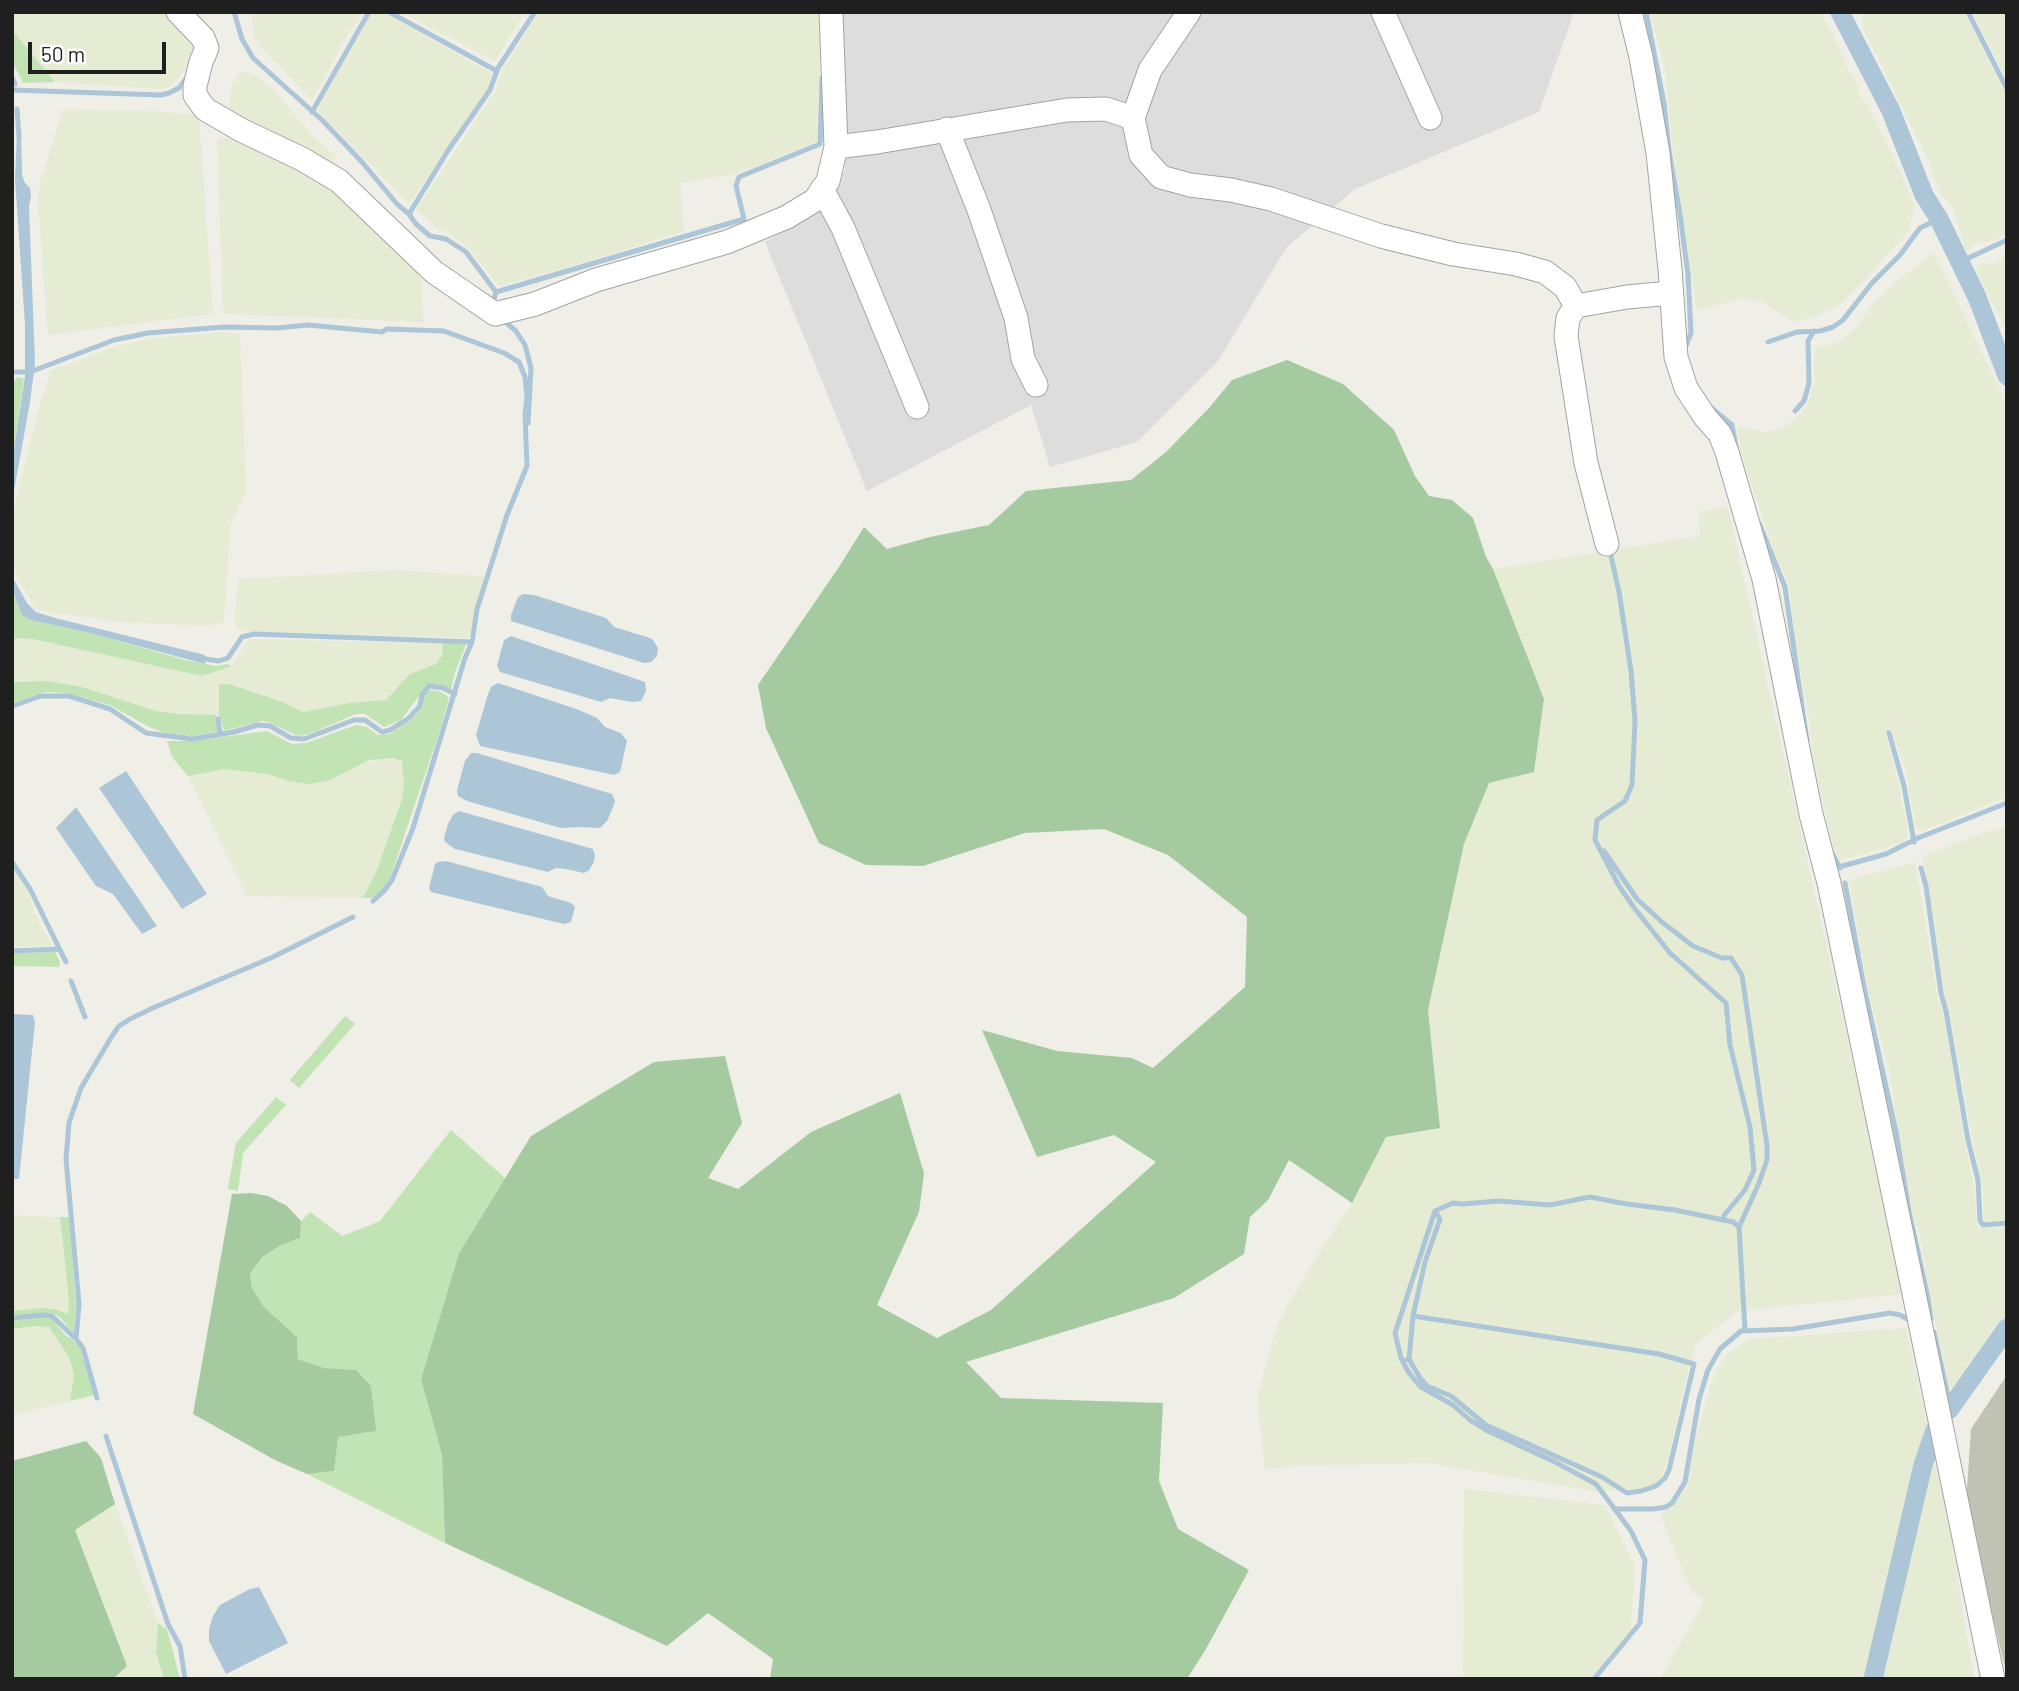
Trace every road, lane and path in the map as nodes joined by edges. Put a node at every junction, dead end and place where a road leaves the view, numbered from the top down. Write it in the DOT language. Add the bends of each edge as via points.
graph roads {
  1 [pos="178,12"];
  2 [pos="831,12"];
  3 [pos="1189,12"];
  4 [pos="1383,12"];
  5 [pos="1630,12"];
  6 [pos="1133,118"];
  7 [pos="1430,118"];
  8 [pos="947,130"];
  9 [pos="835,148"];
  10 [pos="822,189"];
  11 [pos="1671,293"];
  12 [pos="1576,306"];
  13 [pos="1036,386"];
  14 [pos="917,407"];
  15 [pos="1607,544"];
  16 [pos="1993,1679"];
  1 -- 10 [label="street" via="208,48 195,86 195,96 205,109 339,181 434,272 495,314 727,242 787,217 815,200"];
  2 -- 9 [label="street"];
  3 -- 6 [label="street" via="1150,70"];
  4 -- 7 [label="street"];
  5 -- 11 [label="street" via="1658,153"];
  6 -- 8 [label="street" via="1106,109 1067,110"];
  6 -- 12 [label="street" via="1141,155 1161,177 1271,199 1381,236 1545,272 1564,286"];
  8 -- 9 [label="street"];
  8 -- 13 [label="street" via="983,222 1016,318 1023,359"];
  9 -- 10 [label="street"];
  10 -- 14 [label="street" via="844,228"];
  11 -- 12 [label="street"];
  11 -- 16 [label="street" via="1676,357 1686,388 1720,434 1764,579"];
  12 -- 15 [label="street" via="1568,318 1566,336 1586,463"];
}
